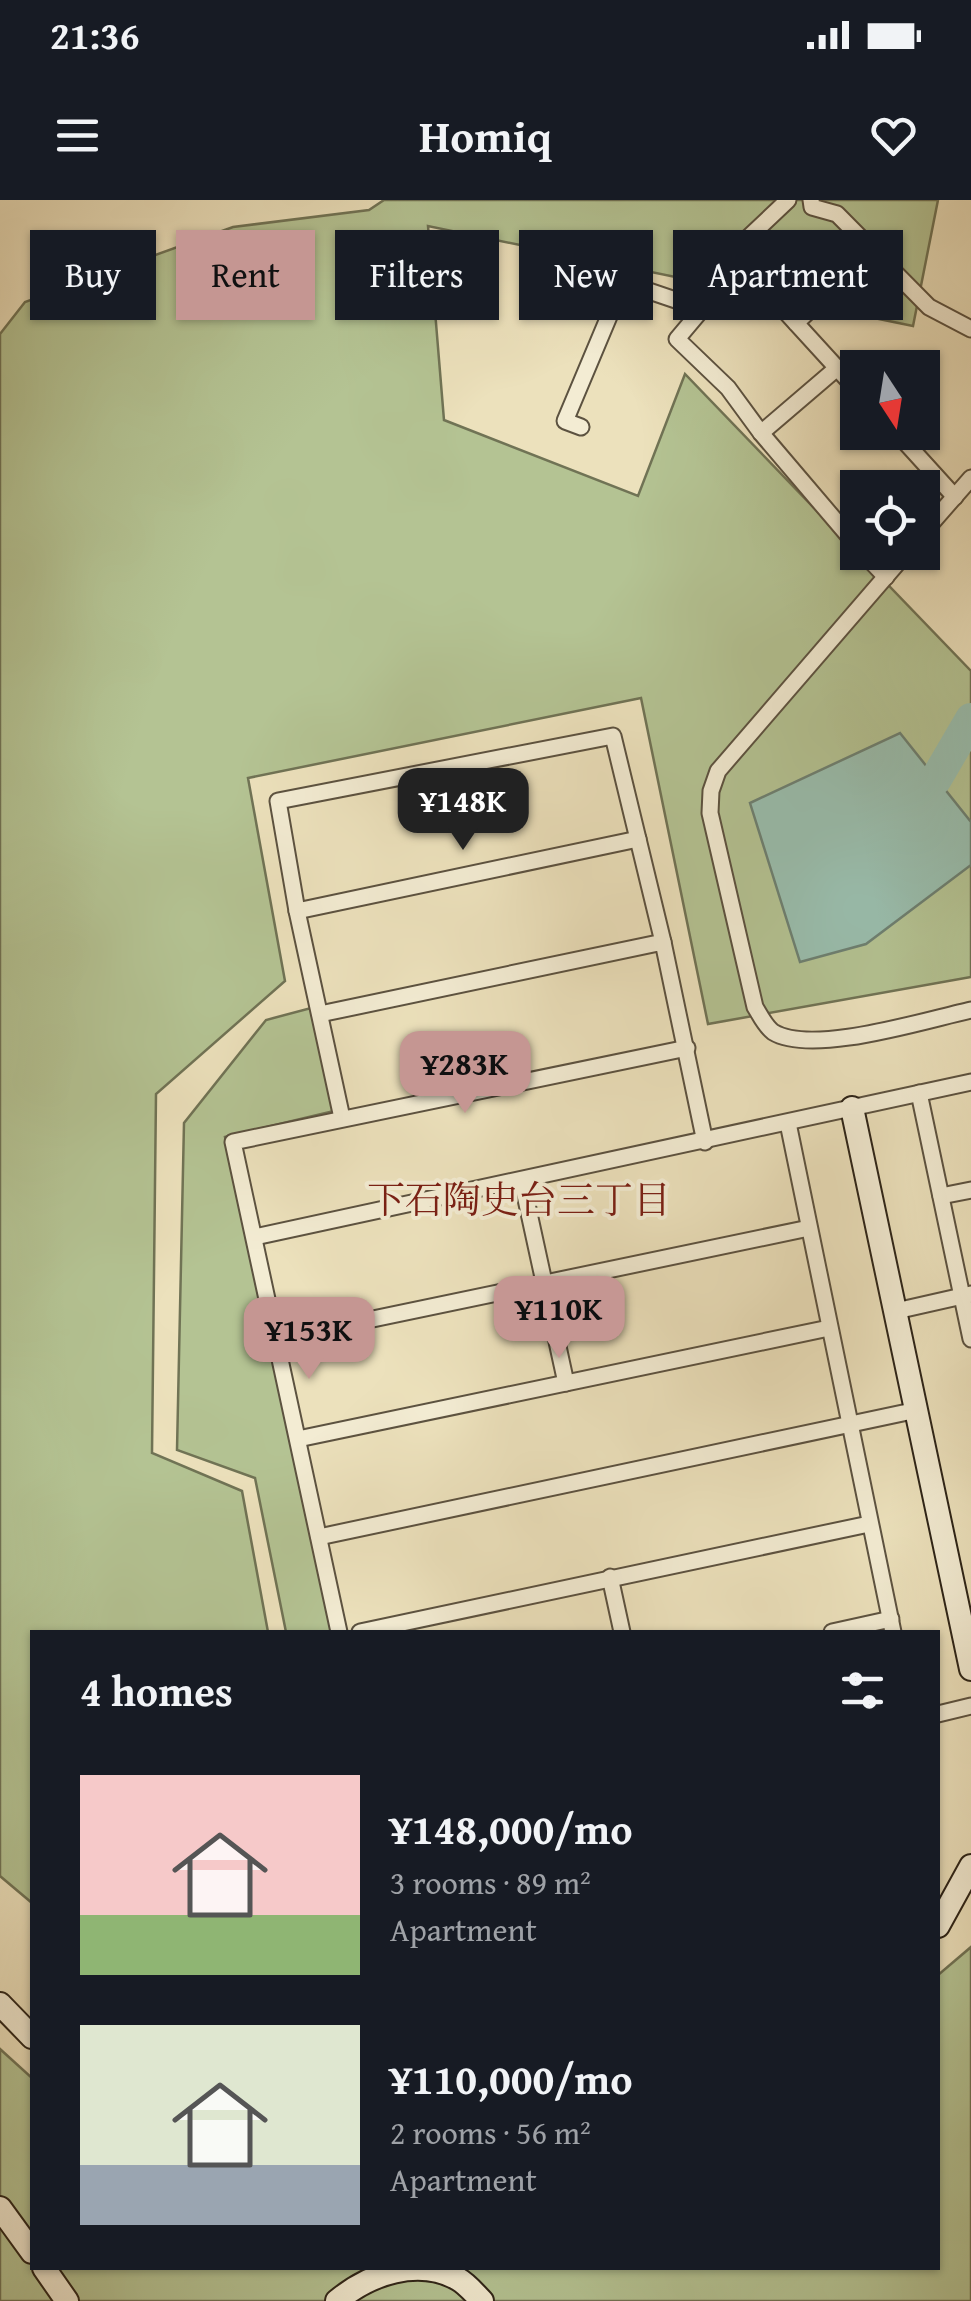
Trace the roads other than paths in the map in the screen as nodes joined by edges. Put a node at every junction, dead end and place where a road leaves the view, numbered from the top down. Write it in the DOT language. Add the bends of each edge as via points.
graph roads {
  1 [pos="789,200"];
  2 [pos="811,203"];
  3 [pos="757,230"];
  4 [pos="853,230"];
  5 [pos="903,281"];
  6 [pos="607,320"];
  7 [pos="694,320"];
  8 [pos="793,320"];
  9 [pos="799,320"];
  10 [pos="796,323"];
  11 [pos="971,329"];
  12 [pos="837,368"];
  13 [pos="840,371"];
  14 [pos="581,427"];
  15 [pos="761,433"];
  16 [pos="912,450"];
  17 [pos="971,478"];
  18 [pos="954,496"];
  19 [pos="940,513"];
  20 [pos="840,526"];
  21 [pos="880,570"];
  22 [pos="891,570"];
  23 [pos="886,576"];
  24 [pos="638,840"];
  25 [pos="297,911"];
  26 [pos="663,942"];
  27 [pos="971,1010"];
  28 [pos="320,1014"];
  29 [pos="687,1048"];
  30 [pos="971,1082"];
  31 [pos="919,1093"];
  32 [pos="852,1108"];
  33 [pos="342,1118"];
  34 [pos="788,1123"];
  35 [pos="704,1142"];
  36 [pos="522,1180"];
  37 [pos="971,1190"];
  38 [pos="941,1196"];
  39 [pos="809,1228"];
  40 [pos="255,1237"];
  41 [pos="545,1284"];
  42 [pos="966,1295"];
  43 [pos="896,1312"];
  44 [pos="829,1328"];
  45 [pos="971,1339"];
  46 [pos="277,1340"];
  47 [pos="566,1383"];
  48 [pos="917,1410"];
  49 [pos="849,1424"];
  50 [pos="298,1440"];
  51 [pos="869,1524"];
  52 [pos="318,1537"];
  53 [pos="610,1577"];
  54 [pos="965,1603"];
  55 [pos="892,1626"];
  56 [pos="339,1630"];
  57 [pos="369,1630"];
  58 [pos="622,1630"];
  59 [pos="852,1630"];
  60 [pos="971,1669"];
  61 [pos="971,1706"];
  62 [pos="940,1714"];
  63 [pos="971,1866"];
  64 [pos="940,1922"];
  65 [pos="0,2004"];
  66 [pos="30,2036"];
  67 [pos="0,2208"];
  68 [pos="30,2249"];
  69 [pos="45,2270"];
  70 [pos="68,2301"];
  71 [pos="338,2301"];
  72 [pos="482,2301"];
  1 -- 2 [label="street"];
  1 -- 3 [label="street"];
  2 -- 4 [label="street"];
  5 -- 11 [label="street" via="929,307"];
  6 -- 14 [label="street" via="564,421"];
  7 -- 15 [label="street" via="677,340 728,388"];
  8 -- 10 [label="street"];
  9 -- 10 [label="street"];
  10 -- 12 [label="street"];
  12 -- 13 [label="street"];
  12 -- 15 [label="street"];
  15 -- 20 [label="street"];
  16 -- 18 [label="street"];
  17 -- 18 [label="street"];
  18 -- 19 [label="street"];
  21 -- 23 [label="street"];
  22 -- 23 [label="street"];
  23 -- 27 [label="street" via="718,771 710,813 755,1006 769,1030 791,1040 825,1042"];
  24 -- 25 [label="street"];
  24 -- 25 [label="street" via="613,736 278,801"];
  24 -- 26 [label="street"];
  25 -- 28 [label="street"];
  26 -- 28 [label="street"];
  26 -- 29 [label="street"];
  28 -- 33 [label="street"];
  29 -- 33 [label="street"];
  29 -- 35 [label="street"];
  30 -- 31 [label="street"];
  31 -- 32 [label="street"];
  31 -- 38 [label="street"];
  32 -- 34 [label="street"];
  32 -- 43 [label="street"];
  33 -- 40 [label="street" via="233,1142"];
  34 -- 35 [label="street"];
  34 -- 39 [label="street"];
  35 -- 36 [label="street"];
  36 -- 40 [label="street"];
  36 -- 41 [label="street"];
  37 -- 38 [label="street"];
  38 -- 42 [label="street"];
  39 -- 41 [label="street"];
  39 -- 44 [label="street"];
  40 -- 46 [label="street"];
  41 -- 46 [label="street"];
  41 -- 47 [label="street"];
  42 -- 43 [label="street"];
  42 -- 45 [label="street"];
  43 -- 48 [label="street"];
  44 -- 47 [label="street"];
  44 -- 49 [label="street"];
  46 -- 50 [label="street"];
  47 -- 50 [label="street"];
  48 -- 49 [label="street"];
  48 -- 54 [label="street"];
  49 -- 51 [label="street"];
  49 -- 52 [label="street"];
  50 -- 52 [label="street"];
  51 -- 53 [label="street"];
  51 -- 55 [label="street"];
  52 -- 56 [label="street"];
  53 -- 57 [label="street"];
  53 -- 58 [label="street"];
  54 -- 60 [label="street"];
  55 -- 59 [label="street"];
  61 -- 62 [label="street"];
  63 -- 64 [label="street"];
  65 -- 66 [label="street"];
  67 -- 68 [label="street"];
  69 -- 70 [label="street"];
  71 -- 72 [label="street" via="390,2271 427,2270 459,2279"];
}
